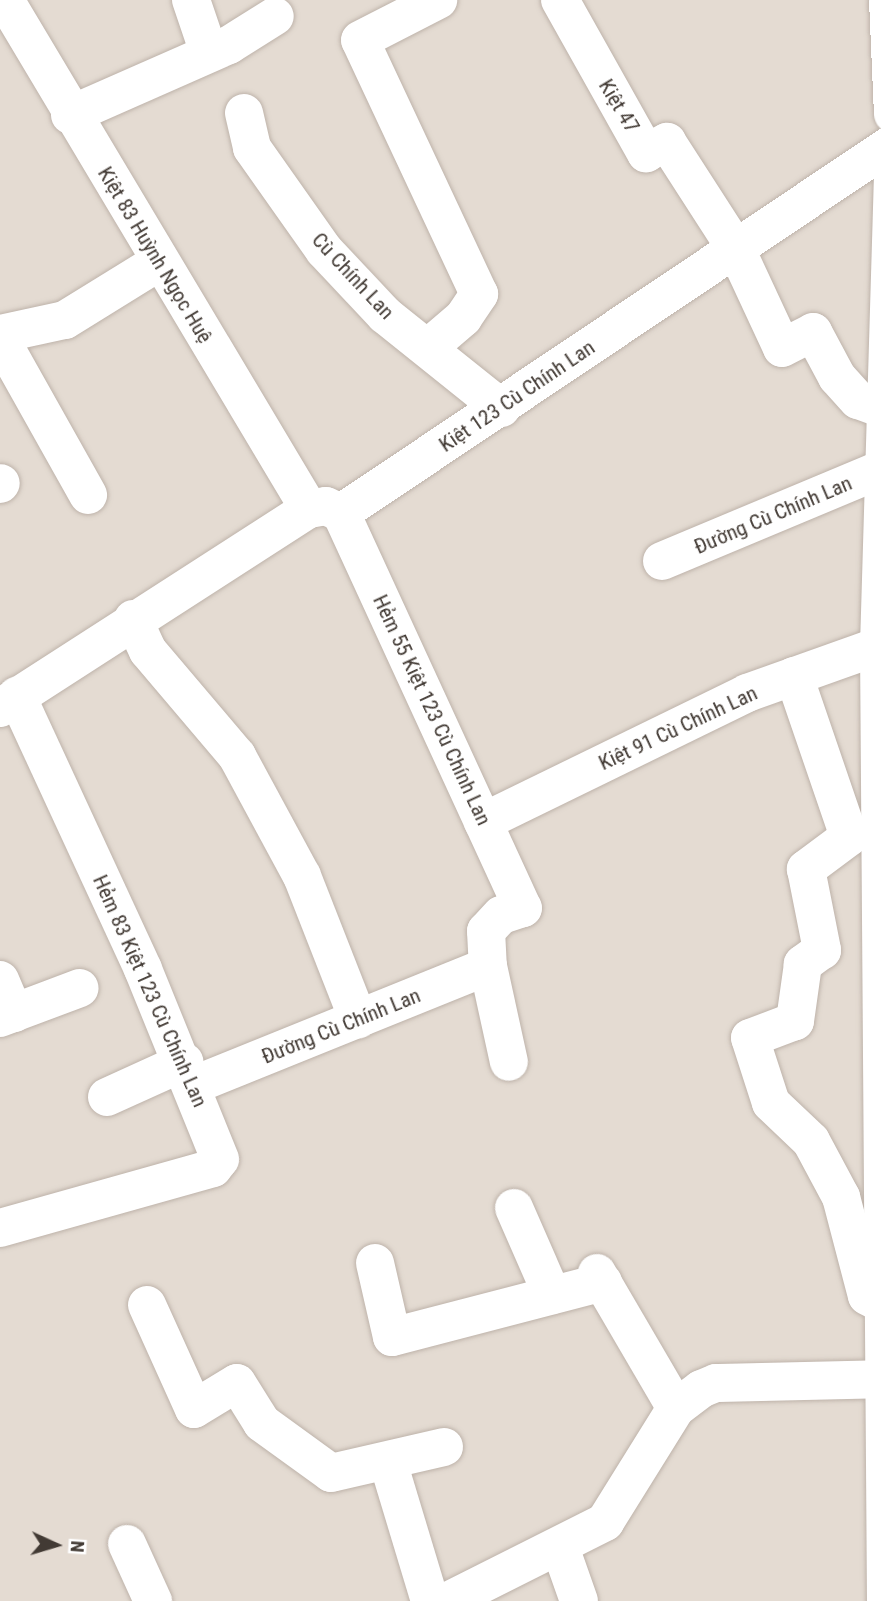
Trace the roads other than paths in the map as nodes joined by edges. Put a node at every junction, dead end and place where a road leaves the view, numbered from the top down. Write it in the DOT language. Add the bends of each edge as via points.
graph roads {
  1 [pos="5,0"];
  2 [pos="191,0"];
  3 [pos="438,0"];
  4 [pos="560,0"];
  5 [pos="888,0"];
  6 [pos="275,16"];
  7 [pos="209,53"];
  8 [pos="244,113"];
  9 [pos="893,114"];
  10 [pos="70,116"];
  11 [pos="893,143"];
  12 [pos="893,197"];
  13 [pos="736,248"];
  14 [pos="159,262"];
  15 [pos="0,336"];
  16 [pos="429,348"];
  17 [pos="501,408"];
  18 [pos="886,410"];
  19 [pos="884,468"];
  20 [pos="88,495"];
  21 [pos="325,511"];
  22 [pos="662,561"];
  23 [pos="133,619"];
  24 [pos="879,646"];
  25 [pos="794,676"];
  26 [pos="9,702"];
  27 [pos="483,822"];
  28 [pos="488,966"];
  29 [pos="80,988"];
  30 [pos="5,1004"];
  31 [pos="358,1019"];
  32 [pos="509,1062"];
  33 [pos="189,1074"];
  34 [pos="107,1097"];
  35 [pos="514,1208"];
  36 [pos="3,1220"];
  37 [pos="375,1263"];
  38 [pos="552,1295"];
  39 [pos="147,1305"];
  40 [pos="884,1305"];
  41 [pos="889,1379"];
  42 [pos="676,1408"];
  43 [pos="444,1447"];
  44 [pos="388,1462"];
  45 [pos="127,1544"];
  46 [pos="560,1547"];
  47 [pos="153,1601"];
  48 [pos="430,1601"];
  49 [pos="448,1601"];
  50 [pos="579,1601"];
  51 [pos="886,1601"];
  1 -- 10 [label="street, Kiệt 83 Huỳnh Ngọc Huệ"];
  2 -- 7 [label="street"];
  3 -- 16 [label="street" via="360,40 480,294 463,318"];
  4 -- 13 [label="street, Kiệt 47" via="646,153 667,142"];
  5 -- 9 [label="street"];
  6 -- 7 [label="street"];
  7 -- 10 [label="street"];
  8 -- 16 [label="street, Cù Chính Lan" via="252,148 324,250 385,315"];
  10 -- 14 [label="street, Kiệt 83 Huỳnh Ngọc Huệ"];
  11 -- 13 [label="street, Kiệt 123 Cù Chính Lan"];
  12 -- 18 [label="street, Đường Cù Chính Lan"];
  13 -- 17 [label="street, Kiệt 123 Cù Chính Lan"];
  13 -- 18 [label="street" via="782,348 813,332 837,377 858,400"];
  14 -- 15 [label="street" via="65,320"];
  14 -- 21 [label="street, Kiệt 83 Huỳnh Ngọc Huệ"];
  15 -- 20 [label="street"];
  16 -- 17 [label="street, Cù Chính Lan"];
  17 -- 21 [label="street, Kiệt 123 Cù Chính Lan"];
  18 -- 19 [label="street, Đường Cù Chính Lan"];
  19 -- 22 [label="street, Đường Cù Chính Lan"];
  19 -- 24 [label="street, Đường Cù Chính Lan"];
  21 -- 23 [label="street, Kiệt 123 Cù Chính Lan"];
  21 -- 27 [label="street, Hẻm 55 Kiệt 123 Cù Chính Lan"];
  23 -- 26 [label="street, Kiệt 123 Cù Chính Lan"];
  23 -- 31 [label="street" via="148,650 237,756 302,876"];
  24 -- 25 [label="street, Kiệt 91 Cù Chính Lan"];
  24 -- 40 [label="street, Đường Cù Chính Lan"];
  25 -- 27 [label="street, Kiệt 91 Cù Chính Lan" via="747,693"];
  25 -- 40 [label="street" via="849,837 806,869 822,950 803,964 795,1021 750,1038 771,1103 811,1141 841,1197 867,1296"];
  26 -- 33 [label="street, Hẻm 83 Kiệt 123 Cù Chính Lan"];
  27 -- 28 [label="street, Hẻm 55 Kiệt 123 Cù Chính Lan" via="523,908 501,915 486,932"];
  28 -- 31 [label="street, Đường Cù Chính Lan"];
  28 -- 32 [label="street"];
  29 -- 30 [label="street"];
  31 -- 33 [label="street, Đường Cù Chính Lan"];
  33 -- 34 [label="street, Đường Cù Chính Lan"];
  33 -- 36 [label="street, Hẻm 83 Kiệt 123 Cù Chính Lan" via="220,1159 218,1166"];
  35 -- 38 [label="street"];
  37 -- 38 [label="street" via="393,1337"];
  38 -- 42 [label="street" via="600,1277"];
  39 -- 44 [label="street" via="194,1409 237,1384 262,1423 331,1473"];
  40 -- 41 [label="street, Đường Cù Chính Lan"];
  41 -- 42 [label="street" via="716,1383"];
  41 -- 51 [label="street, Đường Cù Chính Lan"];
  42 -- 46 [label="street" via="606,1522"];
  43 -- 44 [label="street"];
  44 -- 48 [label="street"];
  45 -- 47 [label="street"];
  46 -- 49 [label="street"];
  46 -- 50 [label="street"];
}
